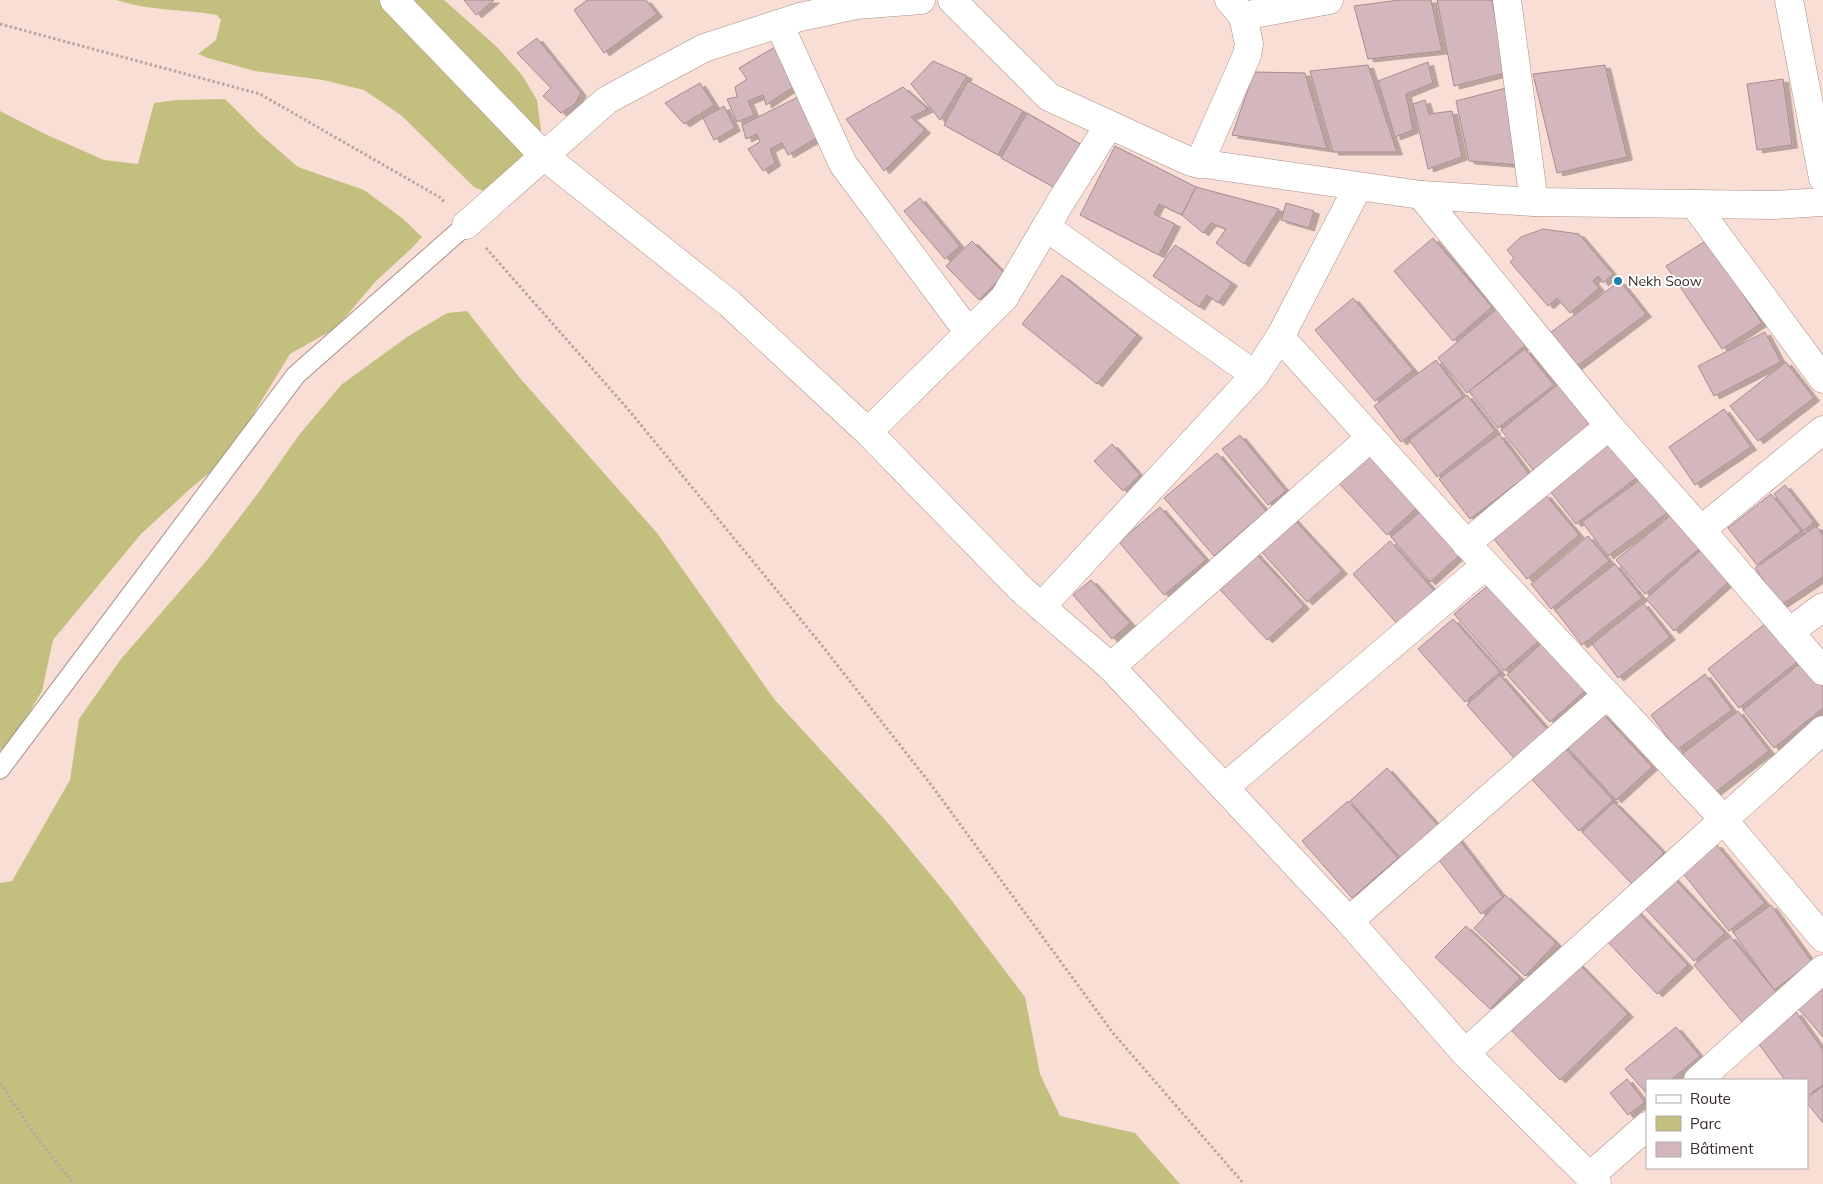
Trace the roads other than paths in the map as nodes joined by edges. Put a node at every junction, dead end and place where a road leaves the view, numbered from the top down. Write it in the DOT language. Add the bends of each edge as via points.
graph roads {
  1 [pos="394,0"];
  2 [pos="921,0"];
  3 [pos="1329,0"];
  4 [pos="1507,0"];
  5 [pos="1789,0"];
  6 [pos="960,2"];
  7 [pos="1236,8"];
  8 [pos="779,24"];
  9 [pos="1109,124"];
  10 [pos="544,156"];
  11 [pos="1199,164"];
  12 [pos="1823,178"];
  13 [pos="1358,187"];
  14 [pos="1421,195"];
  15 [pos="1534,202"];
  16 [pos="1823,202"];
  17 [pos="1694,204"];
  18 [pos="466,225"];
  19 [pos="1046,228"];
  20 [pos="969,333"];
  21 [pos="1280,337"];
  22 [pos="1255,375"];
  23 [pos="1823,379"];
  24 [pos="1609,426"];
  25 [pos="1823,430"];
  26 [pos="868,432"];
  27 [pos="1370,438"];
  28 [pos="1701,530"];
  29 [pos="1466,544"];
  30 [pos="1486,566"];
  31 [pos="1041,606"];
  32 [pos="1823,606"];
  33 [pos="1789,632"];
  34 [pos="1111,667"];
  35 [pos="1823,671"];
  36 [pos="1607,695"];
  37 [pos="1823,730"];
  38 [pos="0,769"];
  39 [pos="1225,787"];
  40 [pos="1723,820"];
  41 [pos="1349,921"];
  42 [pos="1823,938"];
  43 [pos="1823,969"];
  44 [pos="1464,1053"];
  45 [pos="1699,1079"];
  46 [pos="1646,1127"];
  47 [pos="1593,1181"];
  1 -- 10 [label="street"];
  2 -- 8 [label="street" via="856,5"];
  3 -- 7 [label="street"];
  4 -- 15 [label="street"];
  5 -- 12 [label="street"];
  6 -- 9 [label="street" via="1049,97"];
  7 -- 11 [label="street" via="1249,44 1248,55"];
  8 -- 10 [label="street" via="704,48 607,100"];
  8 -- 20 [label="street" via="842,164"];
  9 -- 11 [label="street"];
  9 -- 19 [label="street"];
  10 -- 18 [label="street"];
  10 -- 26 [label="street" via="730,304"];
  11 -- 13 [label="street"];
  13 -- 14 [label="street"];
  13 -- 21 [label="street"];
  14 -- 15 [label="street"];
  14 -- 24 [label="street"];
  15 -- 17 [label="street"];
  16 -- 17 [label="street" via="1774,206"];
  17 -- 23 [label="street"];
  18 -- 38 [label="lane" via="296,375"];
  19 -- 20 [label="street" via="1004,298"];
  19 -- 22 [label="street"];
  20 -- 26 [label="street"];
  21 -- 22 [label="street"];
  21 -- 27 [label="street"];
  22 -- 31 [label="street"];
  24 -- 28 [label="street"];
  24 -- 29 [label="street"];
  25 -- 28 [label="street"];
  26 -- 31 [label="street"];
  27 -- 29 [label="street"];
  27 -- 34 [label="street"];
  28 -- 33 [label="street"];
  29 -- 30 [label="street"];
  30 -- 36 [label="street"];
  30 -- 39 [label="street"];
  31 -- 34 [label="street"];
  32 -- 33 [label="street"];
  33 -- 35 [label="street"];
  34 -- 39 [label="street"];
  36 -- 40 [label="street"];
  36 -- 41 [label="street"];
  37 -- 40 [label="street"];
  39 -- 41 [label="street"];
  40 -- 42 [label="street"];
  40 -- 44 [label="street"];
  41 -- 44 [label="street"];
  43 -- 45 [label="street"];
  44 -- 47 [label="street"];
  46 -- 47 [label="street"];
}
